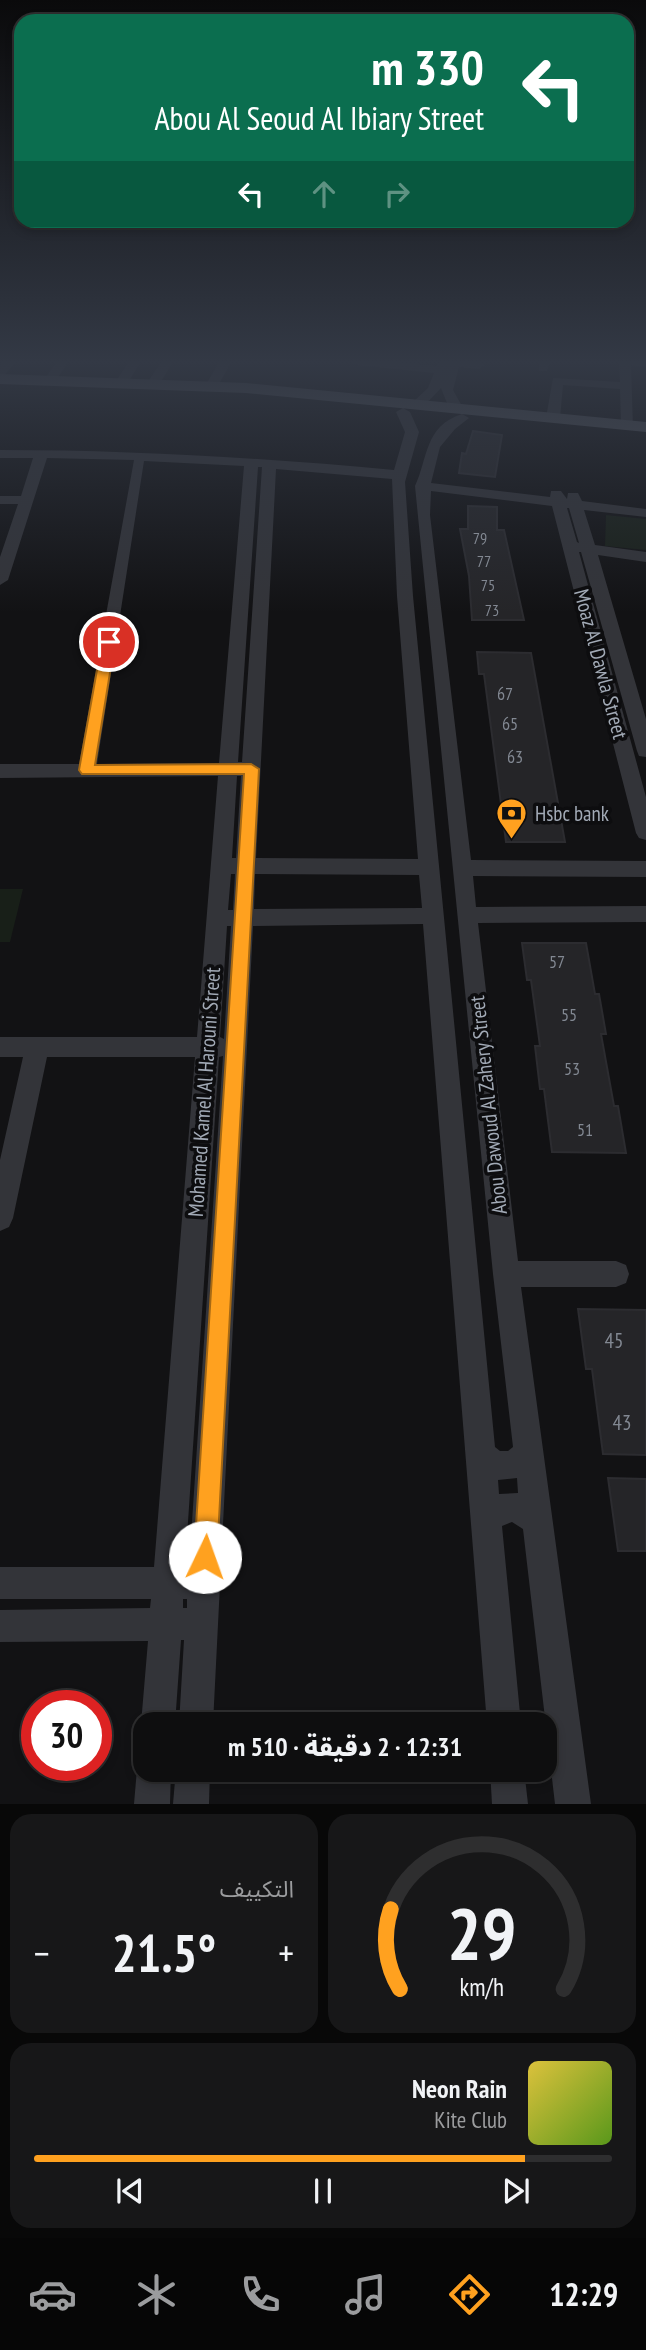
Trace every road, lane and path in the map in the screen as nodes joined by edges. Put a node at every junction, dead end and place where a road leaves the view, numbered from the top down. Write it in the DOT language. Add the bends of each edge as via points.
graph roads {
  1 [pos="410,445"];
  2 [pos="435,445"];
  3 [pos="0,454"];
  4 [pos="40,458"];
  5 [pos="0,462"];
  6 [pos="139,463"];
  7 [pos="260,466"];
  8 [pos="398,479"];
  9 [pos="423,482"];
  10 [pos="566,499"];
  11 [pos="0,500"];
  12 [pos="26,500"];
  13 [pos="646,504"];
  14 [pos="646,513"];
  15 [pos="570,546"];
  16 [pos="589,549"];
  17 [pos="646,557"];
  18 [pos="0,580"];
  19 [pos="405,596"];
  20 [pos="432,597"];
  21 [pos="646,751"];
  22 [pos="240,769"];
  23 [pos="87,770"];
  24 [pos="0,771"];
  25 [pos="646,833"];
  26 [pos="221,866"];
  27 [pos="246,866"];
  28 [pos="429,867"];
  29 [pos="462,868"];
  30 [pos="646,869"];
  31 [pos="646,914"];
  32 [pos="467,915"];
  33 [pos="433,916"];
  34 [pos="217,918"];
  35 [pos="243,918"];
  36 [pos="0,1047"];
  37 [pos="37,1047"];
  38 [pos="235,1047"];
  39 [pos="208,1048"];
  40 [pos="0,1218"];
  41 [pos="506,1274"];
  42 [pos="616,1274"];
  43 [pos="528,1451"];
  44 [pos="481,1455"];
  45 [pos="487,1520"];
  46 [pos="536,1520"];
  47 [pos="0,1583"];
  48 [pos="168,1583"];
  49 [pos="204,1583"];
  50 [pos="202,1624"];
  51 [pos="165,1625"];
  52 [pos="0,1626"];
  53 [pos="159,1712"];
  54 [pos="197,1712"];
  55 [pos="502,1712"];
  56 [pos="153,1782"];
  57 [pos="192,1782"];
  58 [pos="508,1782"];
  59 [pos="152,1804"];
  60 [pos="191,1804"];
  61 [pos="510,1804"];
  62 [pos="573,1804"];
  1 -- 8 [label="street, Abou Dawoud Al Zahery Street"];
  2 -- 9 [label="street, Abou Dawoud Al Zahery Street"];
  3 -- 4 [label="street"];
  4 -- 5 [label="street"];
  4 -- 6 [label="street"];
  4 -- 7 [label="street" via="142,455"];
  4 -- 12 [label="street"];
  6 -- 7 [label="street"];
  6 -- 23 [label="street"];
  7 -- 8 [label="street"];
  7 -- 22 [label="street, Mohamed Kamel Al Harouni Street"];
  8 -- 19 [label="street, Abou Dawoud Al Zahery Street"];
  9 -- 10 [label="street"];
  9 -- 20 [label="street, Abou Dawoud Al Zahery Street"];
  10 -- 13 [label="street"];
  10 -- 14 [label="street"];
  10 -- 15 [label="street, Moaz Al Dawla Street"];
  10 -- 16 [label="street, Moaz Al Dawla Street"];
  11 -- 12 [label="street"];
  12 -- 18 [label="street"];
  15 -- 16 [label="street"];
  15 -- 25 [label="street, Moaz Al Dawla Street"];
  16 -- 17 [label="street"];
  16 -- 21 [label="street, Moaz Al Dawla Street"];
  19 -- 20 [label="street"];
  19 -- 28 [label="street, Abou Dawoud Al Zahery Street"];
  20 -- 29 [label="street, Abou Dawoud Al Zahery Street"];
  22 -- 23 [label="street"];
  22 -- 26 [label="street, Mohamed Kamel Al Harouni Street"];
  22 -- 27 [label="street, Mohamed Kamel Al Harouni Street"];
  23 -- 24 [label="street"];
  26 -- 27 [label="street"];
  26 -- 34 [label="street, Mohamed Kamel Al Harouni Street"];
  27 -- 28 [label="street"];
  27 -- 35 [label="street, Mohamed Kamel Al Harouni Street"];
  28 -- 33 [label="street, Abou Dawoud Al Zahery Street"];
  29 -- 30 [label="street"];
  29 -- 32 [label="street, Abou Dawoud Al Zahery Street"];
  31 -- 32 [label="street"];
  32 -- 41 [label="street, Abou Dawoud Al Zahery Street"];
  33 -- 35 [label="street"];
  33 -- 44 [label="street, Abou Dawoud Al Zahery Street"];
  34 -- 35 [label="street"];
  34 -- 39 [label="street, Mohamed Kamel Al Harouni Street"];
  35 -- 38 [label="street, Mohamed Kamel Al Harouni Street"];
  36 -- 37 [label="street"];
  37 -- 39 [label="street"];
  37 -- 40 [label="street"];
  38 -- 39 [label="street"];
  38 -- 49 [label="street, Mohamed Kamel Al Harouni Street"];
  39 -- 48 [label="street, Mohamed Kamel Al Harouni Street"];
  41 -- 42 [label="street"];
  41 -- 43 [label="street, Abou Dawoud Al Zahery Street"];
  43 -- 44 [label="street" via="518,1463 503,1467"];
  43 -- 46 [label="street, Abou Dawoud Al Zahery Street"];
  44 -- 45 [label="street, Abou Dawoud Al Zahery Street"];
  45 -- 46 [label="street" via="506,1506 522,1509"];
  45 -- 55 [label="street, Abou Dawoud Al Zahery Street"];
  46 -- 62 [label="street, Abou Dawoud Al Zahery Street"];
  47 -- 48 [label="street"];
  48 -- 49 [label="street"];
  48 -- 51 [label="street, Mohamed Kamel Al Harouni Street"];
  49 -- 50 [label="street, Mohamed Kamel Al Harouni Street"];
  50 -- 51 [label="street"];
  50 -- 54 [label="street, Mohamed Kamel Al Harouni Street"];
  51 -- 52 [label="street"];
  51 -- 53 [label="street, Mohamed Kamel Al Harouni Street"];
  56 -- 59 [label="street"];
  57 -- 60 [label="street"];
  58 -- 61 [label="street"];
}
